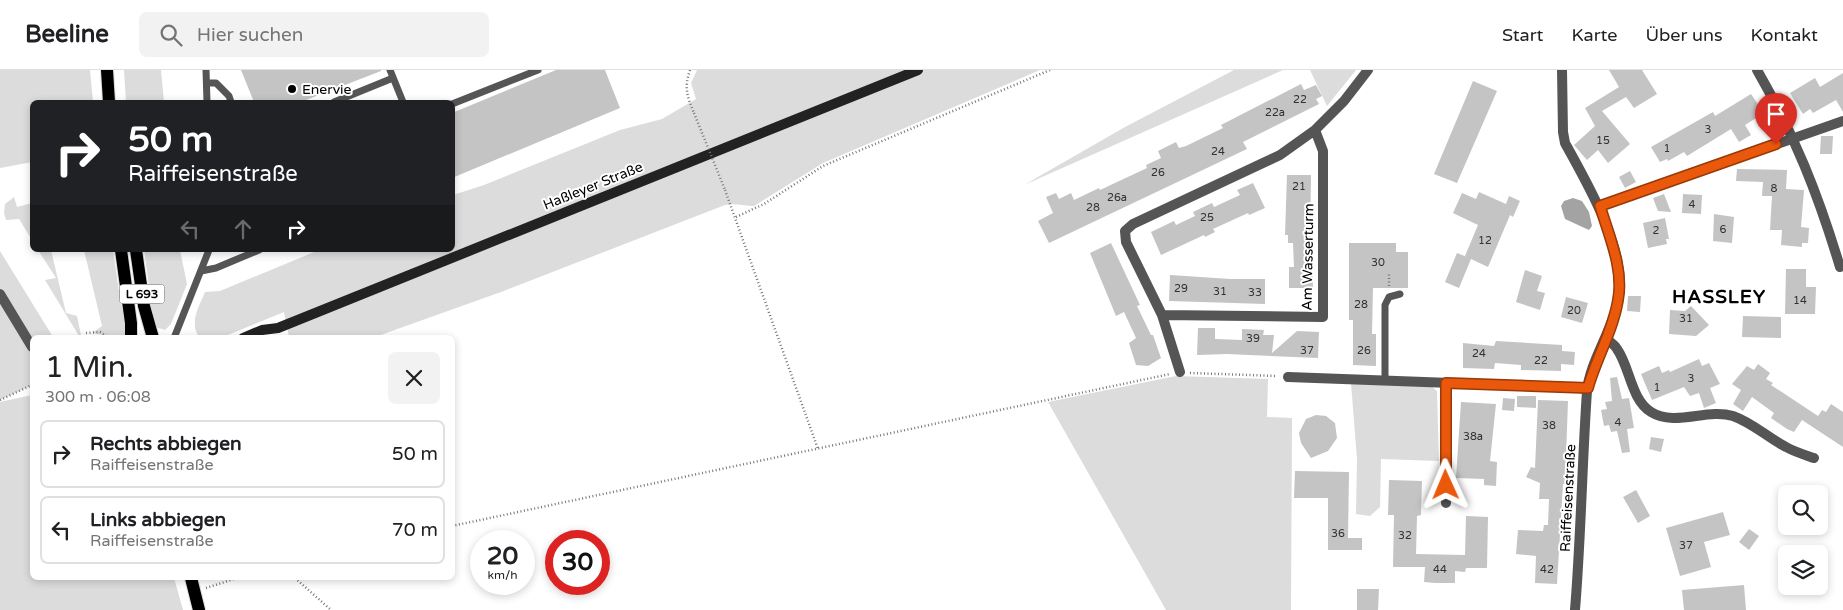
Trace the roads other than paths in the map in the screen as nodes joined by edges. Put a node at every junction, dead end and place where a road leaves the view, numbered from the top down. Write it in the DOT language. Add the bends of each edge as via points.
graph roads {
  1 [pos="107,70"];
  2 [pos="206,70"];
  3 [pos="538,70"];
  4 [pos="918,70"];
  5 [pos="1368,70"];
  6 [pos="1562,70"];
  7 [pos="1757,70"];
  8 [pos="392,72"];
  9 [pos="207,84"];
  10 [pos="109,100"];
  11 [pos="207,100"];
  12 [pos="231,100"];
  13 [pos="338,100"];
  14 [pos="402,100"];
  15 [pos="455,103"];
  16 [pos="1843,121"];
  17 [pos="1315,130"];
  18 [pos="1794,138"];
  19 [pos="1600,206"];
  20 [pos="121,252"];
  21 [pos="136,252"];
  22 [pos="208,252"];
  23 [pos="254,252"];
  24 [pos="1840,267"];
  25 [pos="201,271"];
  26 [pos="0,294"];
  27 [pos="1400,294"];
  28 [pos="1162,315"];
  29 [pos="278,328"];
  30 [pos="131,335"];
  31 [pos="152,335"];
  32 [pos="175,335"];
  33 [pos="250,335"];
  34 [pos="270,335"];
  35 [pos="1606,339"];
  36 [pos="30,344"];
  37 [pos="1180,372"];
  38 [pos="1288,377"];
  39 [pos="1385,379"];
  40 [pos="1446,383"];
  41 [pos="1588,388"];
  42 [pos="1814,458"];
  43 [pos="1446,503"];
  44 [pos="192,580"];
  45 [pos="199,610"];
  46 [pos="1575,610"];
  1 -- 10 [label="main road"];
  2 -- 9 [label="lane"];
  3 -- 15 [label="lane"];
  4 -- 29 [label="main road, Haßleyer Straße"];
  5 -- 17 [label="street" via="1344,101"];
  6 -- 19 [label="street, Raiffeisenstraße" via="1565,143"];
  7 -- 18 [label="street"];
  8 -- 13 [label="lane"];
  8 -- 14 [label="lane"];
  9 -- 11 [label="lane"];
  9 -- 12 [label="lane" via="216,83"];
  16 -- 18 [label="street"];
  17 -- 28 [label="street" via="1280,155 1133,224 1125,231 1126,242"];
  17 -- 28 [label="street, Am Wasserturm" via="1323,151 1323,317"];
  18 -- 19 [label="street"];
  18 -- 24 [label="street" via="1818,197"];
  19 -- 35 [label="street, Raiffeisenstraße" via="1616,258 1619,280 1618,300"];
  20 -- 30 [label="main road, L 693"];
  21 -- 31 [label="main road, L 693" via="144,306"];
  22 -- 25 [label="lane"];
  23 -- 25 [label="lane"];
  25 -- 32 [label="lane"];
  26 -- 36 [label="street"];
  27 -- 39 [label="lane" via="1389,297 1385,305"];
  28 -- 37 [label="street"];
  29 -- 33 [label="main road, Haßleyer Straße"];
  29 -- 34 [label="main road, Haßleyer Straße"];
  35 -- 41 [label="street, Raiffeisenstraße"];
  35 -- 42 [label="street" via="1618,349 1642,404 1651,412 1665,416 1712,413 1733,416 1786,447"];
  38 -- 39 [label="street"];
  39 -- 40 [label="street"];
  40 -- 41 [label="street"];
  40 -- 43 [label="street"];
  41 -- 46 [label="street, Raiffeisenstraße"];
  44 -- 45 [label="main road"];
}
